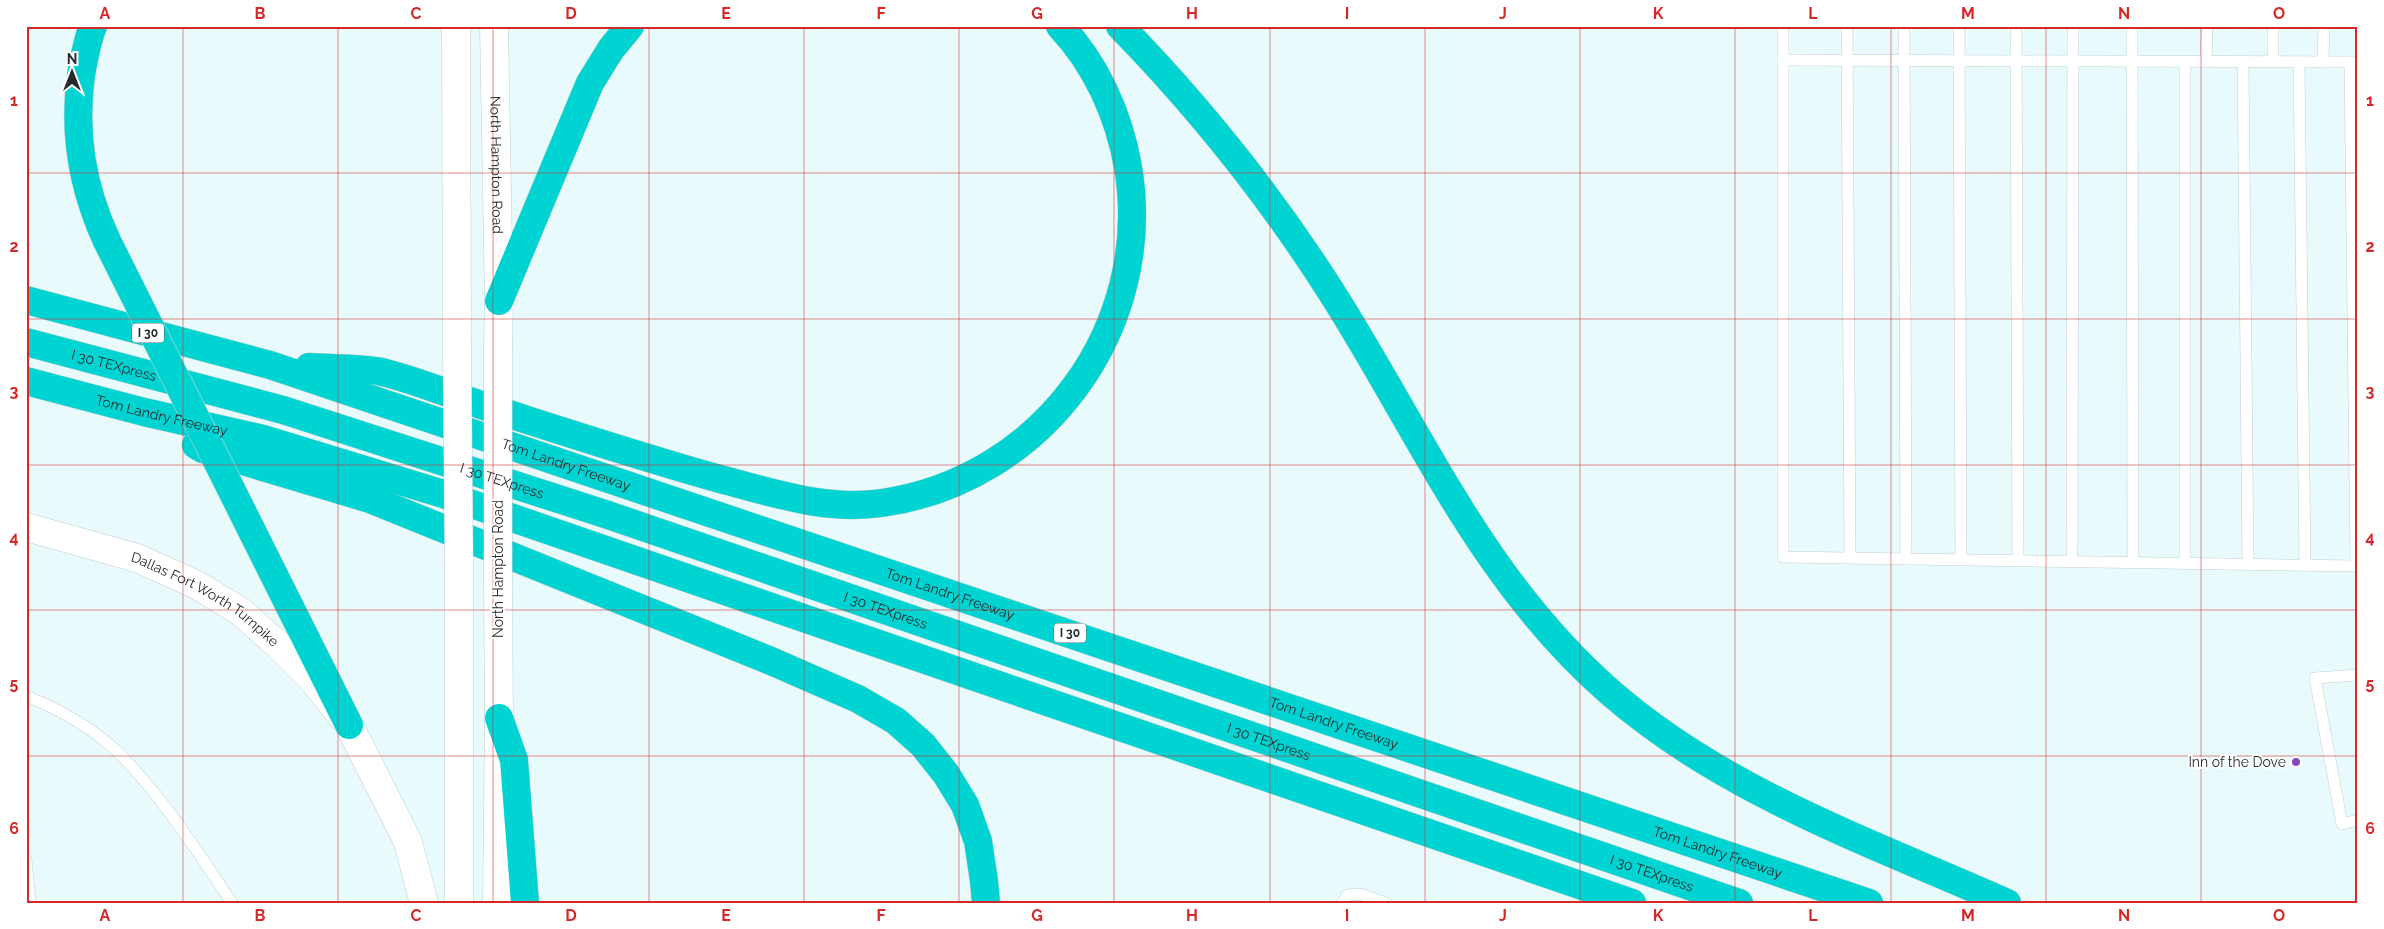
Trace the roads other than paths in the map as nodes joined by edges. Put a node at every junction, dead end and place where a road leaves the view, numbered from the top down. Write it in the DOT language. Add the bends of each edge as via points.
graph roads {
  1 [pos="94,26"];
  2 [pos="456,26"];
  3 [pos="494,26"];
  4 [pos="630,26"];
  5 [pos="1060,26"];
  6 [pos="1120,26"];
  7 [pos="1783,26"];
  8 [pos="1847,26"];
  9 [pos="1904,26"];
  10 [pos="1959,26"];
  11 [pos="2016,26"];
  12 [pos="2073,26"];
  13 [pos="2132,26"];
  14 [pos="2206,26"];
  15 [pos="2273,26"];
  16 [pos="2324,26"];
  17 [pos="1783,60"];
  18 [pos="1847,60"];
  19 [pos="1904,60"];
  20 [pos="1959,61"];
  21 [pos="2016,61"];
  22 [pos="2073,61"];
  23 [pos="2132,61"];
  24 [pos="2185,62"];
  25 [pos="2206,62"];
  26 [pos="2243,62"];
  27 [pos="2273,62"];
  28 [pos="2299,62"];
  29 [pos="2323,62"];
  30 [pos="2354,62"];
  31 [pos="26,300"];
  32 [pos="499,300"];
  33 [pos="26,342"];
  34 [pos="270,365"];
  35 [pos="26,381"];
  36 [pos="144,412"];
  37 [pos="26,527"];
  38 [pos="1850,558"];
  39 [pos="1906,559"];
  40 [pos="1961,560"];
  41 [pos="2018,561"];
  42 [pos="2072,562"];
  43 [pos="2133,563"];
  44 [pos="2185,564"];
  45 [pos="2248,564"];
  46 [pos="2304,566"];
  47 [pos="2358,676"];
  48 [pos="26,696"];
  49 [pos="499,718"];
  50 [pos="349,724"];
  51 [pos="2358,820"];
  52 [pos="26,859"];
  53 [pos="30,903"];
  54 [pos="232,903"];
  55 [pos="424,903"];
  56 [pos="459,903"];
  57 [pos="497,903"];
  58 [pos="525,903"];
  59 [pos="986,903"];
  60 [pos="1343,903"];
  61 [pos="1386,903"];
  62 [pos="1632,903"];
  63 [pos="1739,903"];
  64 [pos="1869,903"];
  65 [pos="2007,903"];
  1 -- 50 [label="highway, bridge" via="78,94 78,133 89,197 107,241"];
  2 -- 56 [label="main road, bridge"];
  3 -- 32 [label="main road, North Hampton Road"];
  4 -- 32 [label="highway" via="590,83"];
  5 -- 34 [label="highway" via="1095,74 1112,108 1124,146 1131,186 1133,228 1127,274 1115,316 1076,388 1048,420 1017,446 985,468 949,485 881,503 806,502 637,456 381,372"];
  6 -- 65 [label="highway" via="1206,122 1289,228 1334,295 1465,520 1513,589 1558,643 1610,692 1665,736 1724,774 1804,815"];
  7 -- 17 [label="lane"];
  8 -- 18 [label="lane"];
  9 -- 19 [label="lane"];
  10 -- 20 [label="lane"];
  11 -- 21 [label="lane"];
  12 -- 22 [label="lane"];
  13 -- 23 [label="lane"];
  14 -- 25 [label="lane"];
  15 -- 27 [label="lane"];
  16 -- 29 [label="lane"];
  17 -- 18 [label="lane"];
  17 -- 38 [label="lane" via="1782,557"];
  18 -- 19 [label="lane"];
  18 -- 38 [label="lane"];
  19 -- 20 [label="lane"];
  19 -- 39 [label="lane"];
  20 -- 21 [label="lane"];
  20 -- 40 [label="lane"];
  21 -- 22 [label="lane"];
  21 -- 41 [label="lane"];
  22 -- 23 [label="lane"];
  22 -- 42 [label="lane"];
  23 -- 24 [label="lane"];
  23 -- 43 [label="lane"];
  24 -- 25 [label="lane"];
  24 -- 44 [label="lane"];
  25 -- 26 [label="lane"];
  26 -- 27 [label="lane"];
  26 -- 45 [label="lane"];
  27 -- 28 [label="lane"];
  28 -- 29 [label="lane"];
  28 -- 46 [label="lane"];
  29 -- 30 [label="lane"];
  30 -- 46 [label="lane" via="2356,566"];
  31 -- 34 [label="highway, Tom Landry Freeway / I 30"];
  32 -- 49 [label="main road, North Hampton Road, bridge"];
  33 -- 63 [label="highway, I 30 TEXpress" via="283,410 606,514"];
  34 -- 64 [label="highway, Tom Landry Freeway / I 30"];
  35 -- 36 [label="highway, Tom Landry Freeway"];
  36 -- 59 [label="highway" via="203,449 370,499 771,661 858,699 896,721 923,744 965,805 978,840"];
  36 -- 62 [label="highway, Tom Landry Freeway" via="263,439 440,493"];
  37 -- 50 [label="main road, Dallas Fort Worth Turnpike" via="137,558 195,584 240,611 312,680"];
  38 -- 39 [label="lane"];
  39 -- 40 [label="lane"];
  40 -- 41 [label="lane"];
  41 -- 42 [label="lane"];
  42 -- 43 [label="lane"];
  43 -- 44 [label="lane"];
  44 -- 45 [label="lane"];
  45 -- 46 [label="lane"];
  47 -- 51 [label="lane" via="2314,678 2342,824"];
  48 -- 54 [label="lane" via="56,708 111,746 183,830"];
  49 -- 57 [label="main road, North Hampton Road"];
  49 -- 58 [label="highway" via="514,760"];
  50 -- 55 [label="main road, Dallas Fort Worth Turnpike" via="408,842"];
  52 -- 53 [label="lane"];
  60 -- 61 [label="lane" via="1347,895 1360,894"];
}
